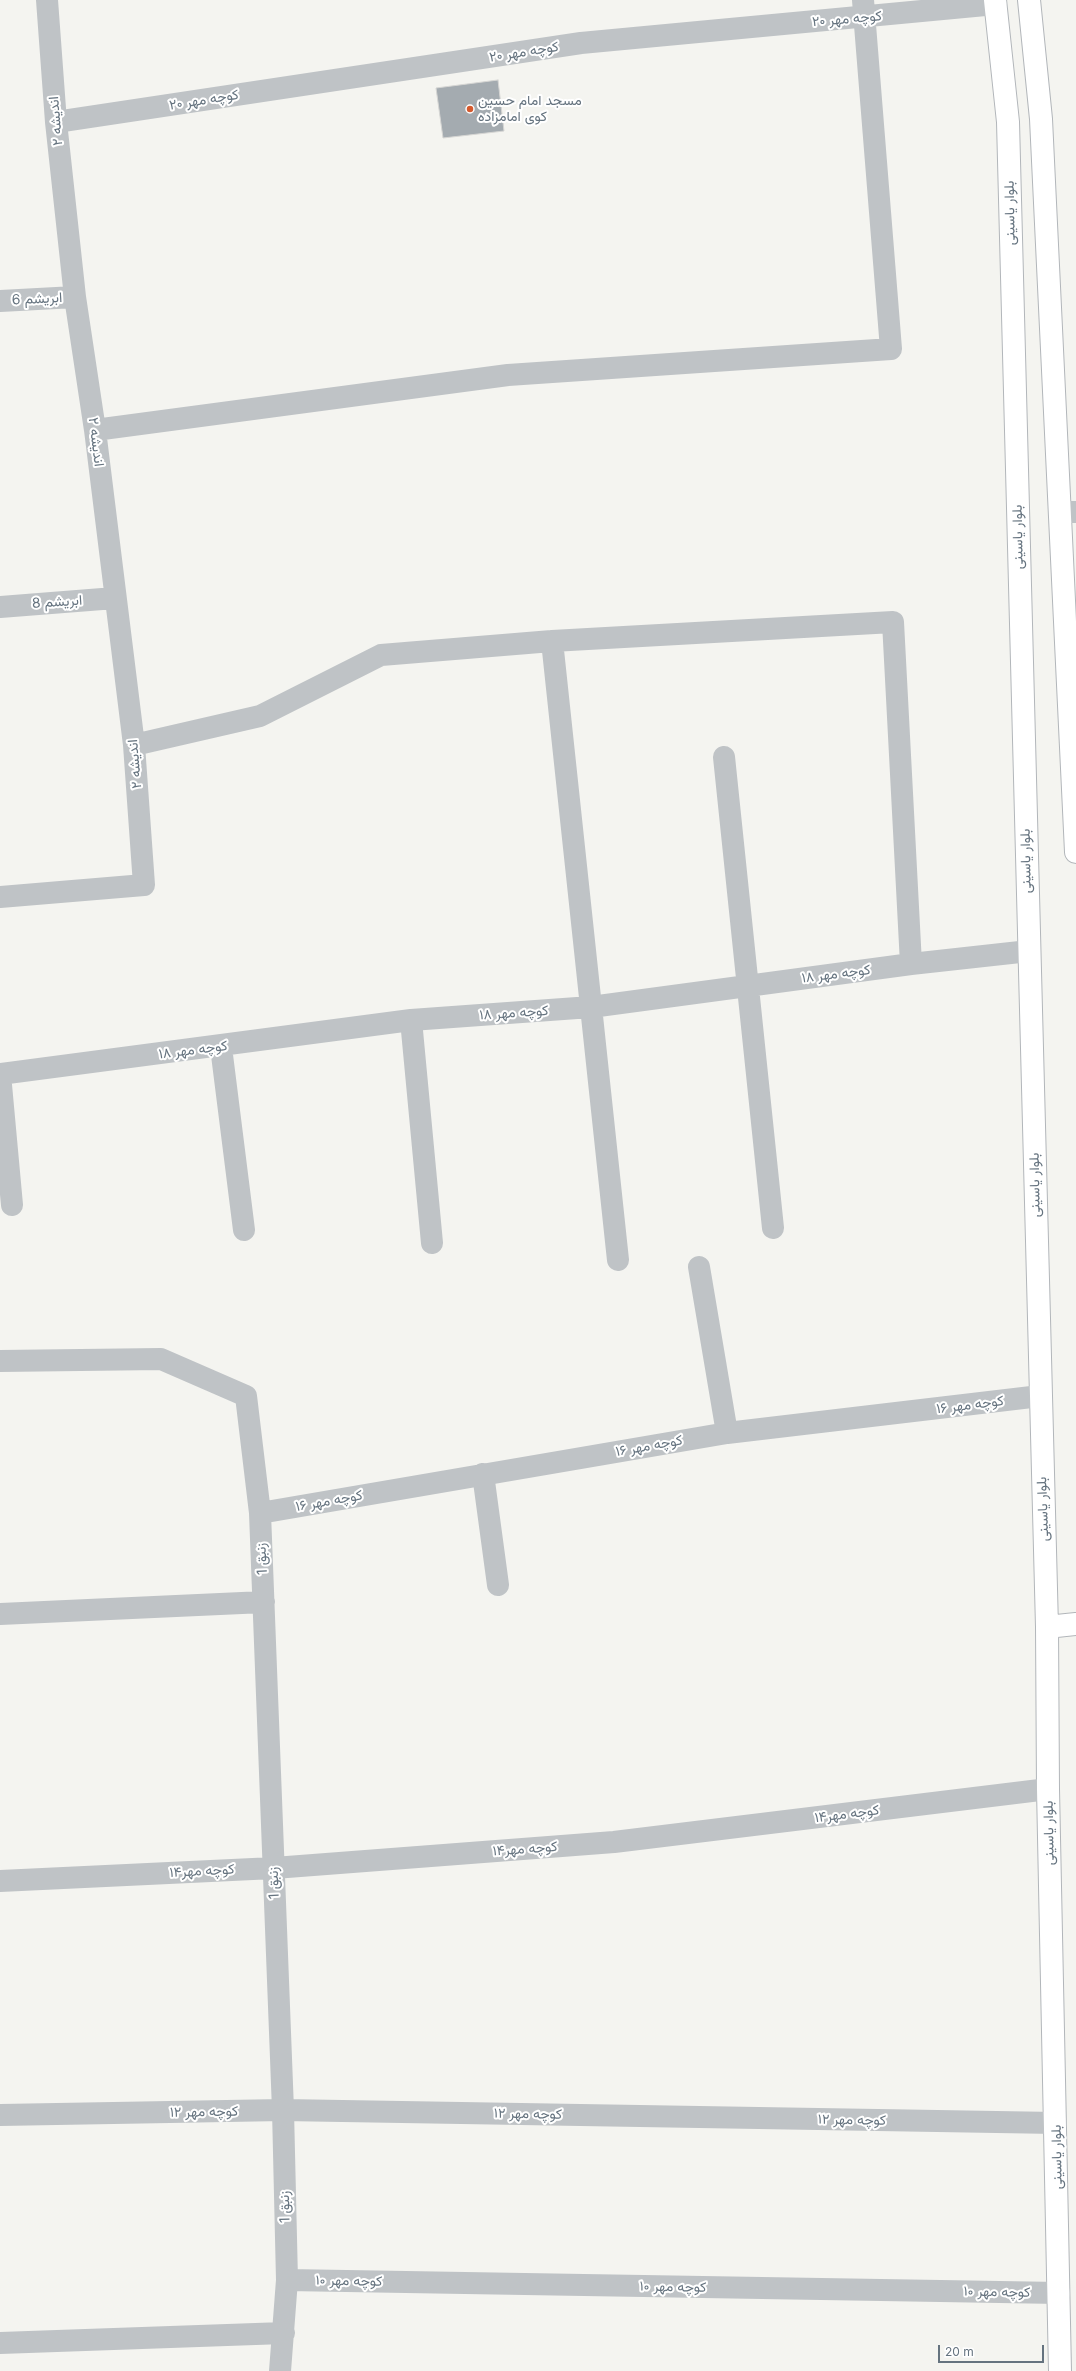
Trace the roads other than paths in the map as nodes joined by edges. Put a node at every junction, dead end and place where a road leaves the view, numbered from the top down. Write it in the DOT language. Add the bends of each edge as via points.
graph roads {
  1 [pos="47,0"];
  2 [pos="1029,0"];
  3 [pos="995,2"];
  4 [pos="864,9"];
  5 [pos="56,122"];
  6 [pos="75,297"];
  7 [pos="0,301"];
  8 [pos="94,430"];
  9 [pos="1068,512"];
  10 [pos="115,598"];
  11 [pos="0,607"];
  12 [pos="552,641"];
  13 [pos="1072,661"];
  14 [pos="134,745"];
  15 [pos="724,757"];
  16 [pos="1076,852"];
  17 [pos="0,897"];
  18 [pos="1029,951"];
  19 [pos="911,964"];
  20 [pos="748,985"];
  21 [pos="591,1007"];
  22 [pos="411,1020"];
  23 [pos="221,1047"];
  24 [pos="0,1074"];
  25 [pos="12,1205"];
  26 [pos="772,1228"];
  27 [pos="244,1230"];
  28 [pos="432,1243"];
  29 [pos="618,1260"];
  30 [pos="699,1267"];
  31 [pos="0,1361"];
  32 [pos="1040,1396"];
  33 [pos="727,1433"];
  34 [pos="483,1474"];
  35 [pos="260,1513"];
  36 [pos="498,1585"];
  37 [pos="264,1602"];
  38 [pos="0,1614"];
  39 [pos="1076,1624"];
  40 [pos="1047,1627"];
  41 [pos="1048,1789"];
  42 [pos="274,1868"];
  43 [pos="0,1881"];
  44 [pos="283,2110"];
  45 [pos="0,2115"];
  46 [pos="1056,2123"];
  47 [pos="287,2280"];
  48 [pos="1059,2293"];
  49 [pos="284,2333"];
  50 [pos="0,2343"];
  51 [pos="280,2371"];
  52 [pos="1060,2371"];
  1 -- 5 [label="street, اندیشه ۲"];
  2 -- 9 [label="main road" via="1041,119"];
  3 -- 4 [label="street, کوچه مهر ۲۰"];
  3 -- 18 [label="main road, بلوار یاسینی" via="1008,122"];
  4 -- 5 [label="street, کوچه مهر ۲۰" via="581,43"];
  4 -- 8 [label="street" via="891,349 508,375"];
  5 -- 6 [label="street, اندیشه ۲"];
  6 -- 7 [label="street, ابریشم 6"];
  6 -- 8 [label="street, اندیشه ۲"];
  8 -- 10 [label="street, اندیشه ۲"];
  9 -- 13 [label="main road"];
  10 -- 11 [label="street, ابریشم 8"];
  10 -- 14 [label="street, اندیشه ۲"];
  12 -- 14 [label="street" via="380,655 260,716"];
  12 -- 19 [label="street" via="893,622"];
  12 -- 21 [label="street"];
  13 -- 16 [label="main road"];
  14 -- 17 [label="street, اندیشه ۲" via="144,885"];
  15 -- 20 [label="street"];
  18 -- 19 [label="street, کوچه مهر ۱۸"];
  18 -- 32 [label="main road, بلوار یاسینی"];
  19 -- 20 [label="street, کوچه مهر ۱۸"];
  20 -- 21 [label="street, کوچه مهر ۱۸"];
  20 -- 26 [label="street"];
  21 -- 22 [label="street, کوچه مهر ۱۸"];
  21 -- 29 [label="street"];
  22 -- 23 [label="street, کوچه مهر ۱۸"];
  22 -- 28 [label="street"];
  23 -- 24 [label="street, کوچه مهر ۱۸"];
  23 -- 27 [label="street"];
  24 -- 25 [label="street"];
  30 -- 33 [label="street"];
  31 -- 35 [label="street, زنبق 1" via="161,1359 246,1396"];
  32 -- 33 [label="street, کوچه مهر ۱۶"];
  32 -- 40 [label="main road, بلوار یاسینی"];
  33 -- 34 [label="street, کوچه مهر ۱۶"];
  34 -- 35 [label="street, کوچه مهر ۱۶"];
  34 -- 36 [label="street"];
  35 -- 37 [label="street, زنبق 1"];
  37 -- 38 [label="street"];
  37 -- 42 [label="street, زنبق 1"];
  39 -- 40 [label="main road"];
  40 -- 41 [label="main road, بلوار یاسینی"];
  41 -- 42 [label="street, کوچه مهر۱۴" via="614,1842"];
  41 -- 46 [label="main road, بلوار یاسینی"];
  42 -- 43 [label="street, کوچه مهر۱۴"];
  42 -- 44 [label="street, زنبق 1"];
  44 -- 45 [label="street, کوچه مهر ۱۲"];
  44 -- 46 [label="street, کوچه مهر ۱۲"];
  44 -- 47 [label="street, زنبق 1"];
  46 -- 48 [label="main road, بلوار یاسینی"];
  47 -- 48 [label="street, کوچه مهر ۱۰"];
  47 -- 49 [label="street, زنبق 1"];
  48 -- 52 [label="main road, بلوار یاسینی"];
  49 -- 50 [label="street"];
  49 -- 51 [label="street, زنبق 1"];
}
